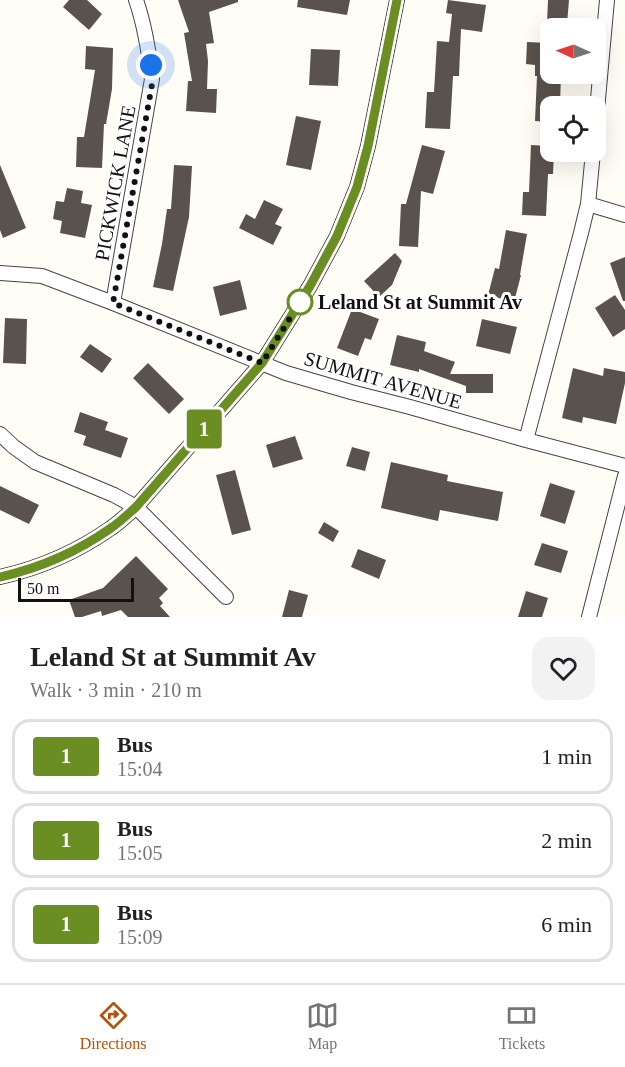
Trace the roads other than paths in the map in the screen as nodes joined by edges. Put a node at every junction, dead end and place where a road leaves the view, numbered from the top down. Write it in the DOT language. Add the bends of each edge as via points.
graph roads {
  1 [pos="136,0"];
  2 [pos="397,0"];
  3 [pos="607,0"];
  4 [pos="598,96"];
  5 [pos="592,162"];
  6 [pos="588,204"];
  7 [pos="625,215"];
  8 [pos="0,273"];
  9 [pos="113,303"];
  10 [pos="262,363"];
  11 [pos="0,434"];
  12 [pos="526,440"];
  13 [pos="625,466"];
  14 [pos="625,476"];
  15 [pos="136,507"];
  16 [pos="0,578"];
  17 [pos="226,597"];
  18 [pos="589,617"];
  1 -- 9 [label="street, PICKWICK LANE" via="153,79"];
  2 -- 10 [label="street" via="357,187 337,236"];
  3 -- 4 [label="street"];
  5 -- 6 [label="street"];
  6 -- 7 [label="street"];
  6 -- 12 [label="street"];
  8 -- 9 [label="street, SUMMIT AVENUE" via="42,276"];
  9 -- 10 [label="street, SUMMIT AVENUE"];
  10 -- 12 [label="street, SUMMIT AVENUE" via="340,389"];
  10 -- 15 [label="street"];
  11 -- 15 [label="street" via="35,462"];
  12 -- 13 [label="street, SUMMIT AVENUE"];
  14 -- 18 [label="street"];
  15 -- 16 [label="street" via="112,528 55,560"];
  15 -- 17 [label="street"];
}
